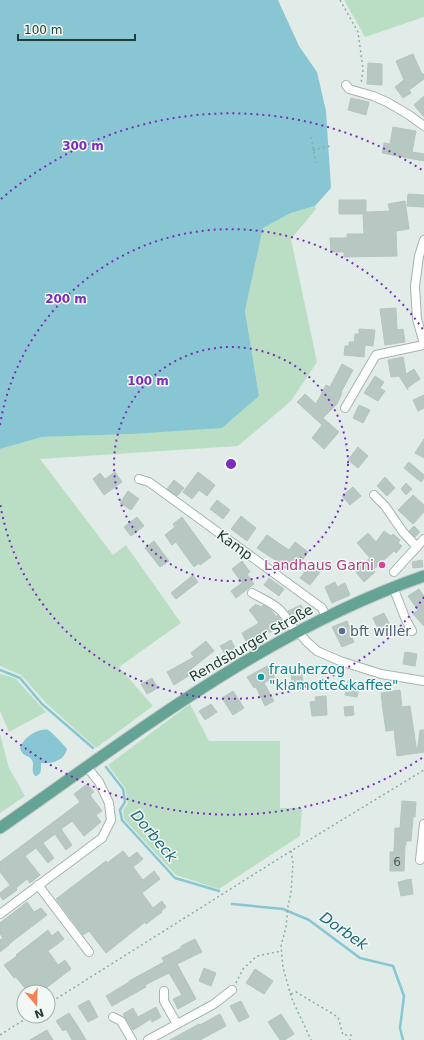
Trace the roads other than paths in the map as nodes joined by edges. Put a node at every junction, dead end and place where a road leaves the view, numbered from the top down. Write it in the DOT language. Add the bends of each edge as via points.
graph roads {
  1 [pos="346,85"];
  2 [pos="424,126"];
  3 [pos="424,240"];
  4 [pos="424,344"];
  5 [pos="345,408"];
  6 [pos="139,479"];
  7 [pos="374,495"];
  8 [pos="424,539"];
  9 [pos="416,547"];
  10 [pos="394,572"];
  11 [pos="424,576"];
  12 [pos="393,587"];
  13 [pos="252,593"];
  14 [pos="326,617"];
  15 [pos="412,631"];
  16 [pos="297,632"];
  17 [pos="424,681"];
  18 [pos="87,767"];
  19 [pos="424,824"];
  20 [pos="0,828"];
  21 [pos="420,860"];
  22 [pos="38,885"];
  23 [pos="0,914"];
  24 [pos="89,952"];
  25 [pos="164,990"];
  26 [pos="232,990"];
  27 [pos="113,1017"];
  28 [pos="176,1024"];
  29 [pos="132,1040"];
  30 [pos="148,1040"];
  1 -- 2 [label="street" via="349,89 387,102"];
  3 -- 4 [label="street" via="418,256 415,286 417,318"];
  4 -- 5 [label="street" via="376,355"];
  6 -- 14 [label="street, Kamp" via="149,482 322,608"];
  7 -- 9 [label="street"];
  8 -- 9 [label="street"];
  9 -- 10 [label="street"];
  11 -- 12 [label="main road, Rendsburger Straße"];
  12 -- 14 [label="main road, Rendsburger Straße"];
  12 -- 15 [label="street"];
  13 -- 16 [label="street" via="280,610"];
  14 -- 16 [label="main road, Rendsburger Straße"];
  16 -- 17 [label="street" via="317,651 340,661 381,674"];
  16 -- 18 [label="main road, Rendsburger Straße" via="211,682"];
  18 -- 20 [label="main road, Rendsburger Straße"];
  18 -- 22 [label="street" via="99,782 109,803 111,820 102,838"];
  19 -- 21 [label="street"];
  22 -- 23 [label="street"];
  22 -- 24 [label="street"];
  25 -- 28 [label="street" via="164,1001"];
  26 -- 28 [label="street" via="214,1004"];
  27 -- 29 [label="street" via="121,1021"];
  28 -- 30 [label="street"];
}
